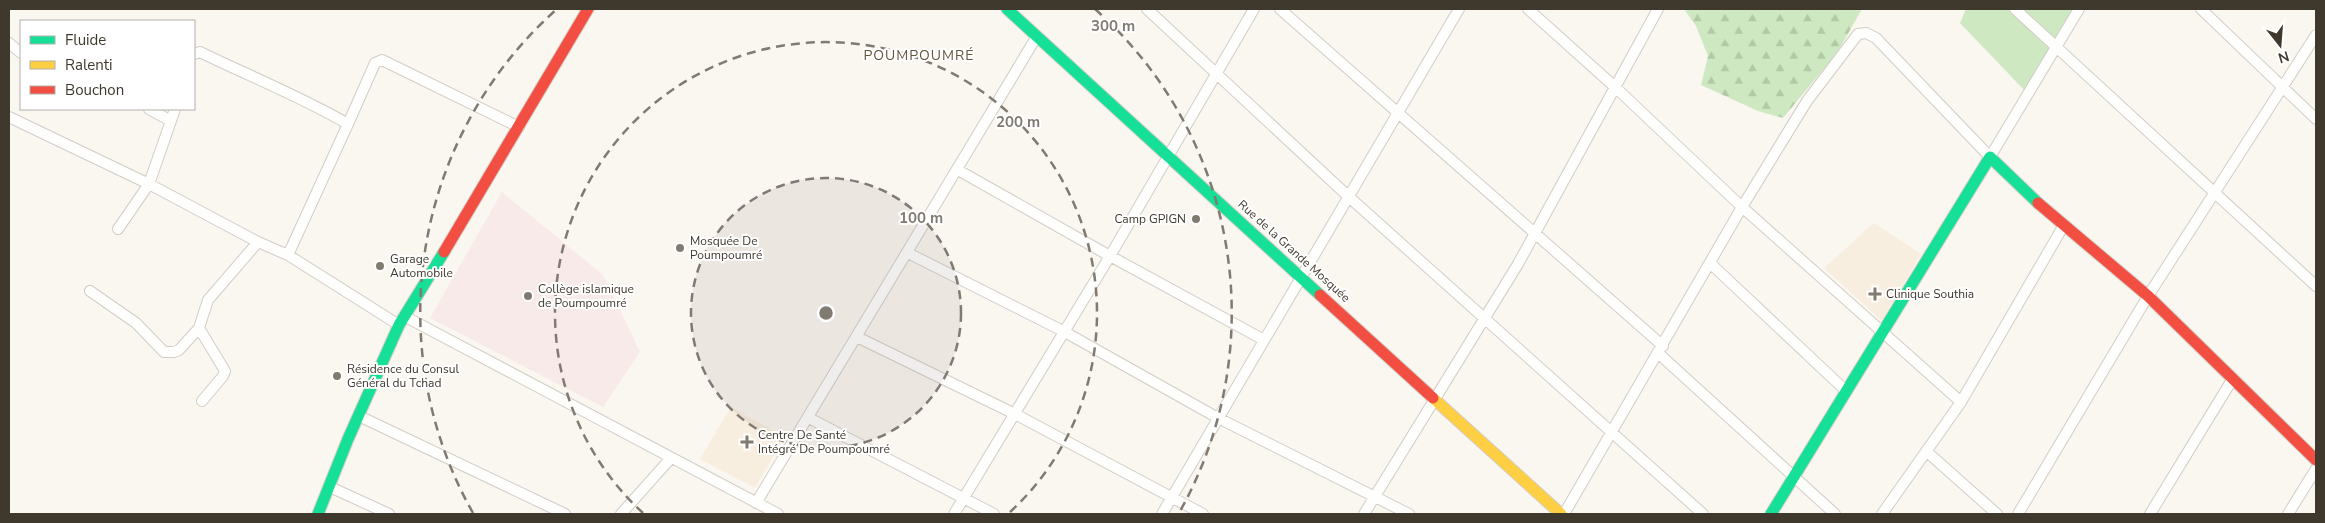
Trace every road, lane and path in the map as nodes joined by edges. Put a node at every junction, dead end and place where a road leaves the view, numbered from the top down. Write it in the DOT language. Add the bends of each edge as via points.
graph roads {
  1 [pos="588,9"];
  2 [pos="1007,9"];
  3 [pos="1146,9"];
  4 [pos="1254,9"];
  5 [pos="1280,9"];
  6 [pos="1460,9"];
  7 [pos="1528,9"];
  8 [pos="1658,9"];
  9 [pos="2015,9"];
  10 [pos="2078,9"];
  11 [pos="2201,9"];
  12 [pos="2316,35"];
  13 [pos="1037,36"];
  14 [pos="9,43"];
  15 [pos="2055,46"];
  16 [pos="20,52"];
  17 [pos="195,54"];
  18 [pos="1217,73"];
  19 [pos="1615,87"];
  20 [pos="2284,87"];
  21 [pos="151,110"];
  22 [pos="175,110"];
  23 [pos="1398,114"];
  24 [pos="9,117"];
  25 [pos="2316,119"];
  26 [pos="171,121"];
  27 [pos="348,124"];
  28 [pos="519,126"];
  29 [pos="1168,156"];
  30 [pos="1990,157"];
  31 [pos="958,170"];
  32 [pos="149,184"];
  33 [pos="2215,191"];
  34 [pos="1348,197"];
  35 [pos="1742,207"];
  36 [pos="2064,226"];
  37 [pos="118,229"];
  38 [pos="1534,235"];
  39 [pos="258,242"];
  40 [pos="908,253"];
  41 [pos="288,255"];
  42 [pos="1110,256"];
  43 [pos="1710,263"];
  44 [pos="1302,277"];
  45 [pos="2316,286"];
  46 [pos="90,292"];
  47 [pos="2148,296"];
  48 [pos="1485,318"];
  49 [pos="401,320"];
  50 [pos="198,328"];
  51 [pos="1063,332"];
  52 [pos="1882,334"];
  53 [pos="857,337"];
  54 [pos="1264,340"];
  55 [pos="1661,350"];
  56 [pos="2232,380"];
  57 [pos="1845,390"];
  58 [pos="1434,397"];
  59 [pos="202,401"];
  60 [pos="1961,402"];
  61 [pos="1015,414"];
  62 [pos="360,416"];
  63 [pos="809,418"];
  64 [pos="1218,418"];
  65 [pos="1613,433"];
  66 [pos="1926,451"];
  67 [pos="671,458"];
  68 [pos="2316,460"];
  69 [pos="2316,469"];
  70 [pos="1794,478"];
  71 [pos="330,487"];
  72 [pos="1374,496"];
  73 [pos="964,499"];
  74 [pos="1171,499"];
  75 [pos="756,503"];
  76 [pos="318,514"];
  77 [pos="389,514"];
  78 [pos="566,514"];
  79 [pos="621,514"];
  80 [pos="778,514"];
  81 [pos="954,514"];
  82 [pos="994,514"];
  83 [pos="1162,514"];
  84 [pos="1203,514"];
  85 [pos="1364,514"];
  86 [pos="1408,514"];
  87 [pos="1562,514"];
  88 [pos="1703,514"];
  89 [pos="1771,514"];
  90 [pos="1835,514"];
  91 [pos="1882,514"];
  92 [pos="1997,514"];
  93 [pos="2018,514"];
  94 [pos="2150,514"];
  95 [pos="2288,514"];
  1 -- 28 [label="street"];
  2 -- 13 [label="street, Rue de la Grande Mosquée"];
  3 -- 18 [label="street"];
  4 -- 18 [label="street"];
  5 -- 23 [label="street"];
  6 -- 23 [label="street"];
  7 -- 19 [label="street"];
  8 -- 19 [label="street"];
  9 -- 15 [label="street"];
  10 -- 15 [label="street"];
  11 -- 20 [label="street"];
  12 -- 20 [label="street"];
  13 -- 29 [label="street, Rue de la Grande Mosquée"];
  13 -- 31 [label="street"];
  14 -- 16 [label="street"];
  15 -- 30 [label="street"];
  15 -- 33 [label="street"];
  17 -- 27 [label="street" via="200,52 284,89"];
  18 -- 29 [label="street"];
  18 -- 34 [label="street"];
  19 -- 35 [label="street"];
  19 -- 38 [label="street"];
  20 -- 25 [label="street"];
  20 -- 33 [label="street"];
  21 -- 26 [label="street"];
  22 -- 26 [label="street"];
  23 -- 34 [label="street"];
  23 -- 38 [label="street"];
  24 -- 32 [label="street"];
  26 -- 32 [label="street"];
  27 -- 28 [label="street" via="375,62 382,60"];
  27 -- 41 [label="street"];
  28 -- 49 [label="street"];
  29 -- 42 [label="street"];
  29 -- 44 [label="street, Rue de la Grande Mosquée"];
  30 -- 35 [label="street" via="1876,38 1866,33 1858,34 1806,102"];
  30 -- 36 [label="street" via="2026,194"];
  30 -- 52 [label="street"];
  31 -- 40 [label="street"];
  31 -- 42 [label="street"];
  32 -- 37 [label="street"];
  32 -- 39 [label="street"];
  33 -- 45 [label="street"];
  33 -- 47 [label="street"];
  34 -- 44 [label="street"];
  34 -- 48 [label="street"];
  35 -- 43 [label="street"];
  35 -- 52 [label="street"];
  36 -- 47 [label="street"];
  36 -- 60 [label="street"];
  38 -- 48 [label="street"];
  38 -- 55 [label="street"];
  39 -- 41 [label="street"];
  39 -- 50 [label="street" via="208,300"];
  40 -- 51 [label="street"];
  40 -- 53 [label="street"];
  41 -- 49 [label="street"];
  42 -- 51 [label="street"];
  42 -- 54 [label="street"];
  43 -- 55 [label="street"];
  43 -- 57 [label="street"];
  44 -- 54 [label="street"];
  44 -- 58 [label="street, Rue de la Grande Mosquée"];
  46 -- 50 [label="street" via="136,323 164,352 179,350"];
  47 -- 56 [label="street"];
  47 -- 93 [label="street"];
  48 -- 58 [label="street"];
  48 -- 65 [label="street"];
  49 -- 62 [label="street"];
  49 -- 67 [label="street"];
  50 -- 59 [label="street" via="225,370"];
  51 -- 61 [label="street"];
  51 -- 64 [label="street"];
  52 -- 57 [label="street"];
  52 -- 60 [label="street"];
  53 -- 61 [label="street"];
  53 -- 63 [label="street"];
  54 -- 64 [label="street"];
  55 -- 65 [label="street"];
  55 -- 70 [label="street"];
  56 -- 68 [label="street"];
  56 -- 94 [label="street"];
  57 -- 70 [label="street"];
  58 -- 72 [label="street"];
  58 -- 87 [label="street, Rue de la Grande Mosquée"];
  60 -- 66 [label="street"];
  61 -- 73 [label="street"];
  61 -- 74 [label="street"];
  62 -- 71 [label="street"];
  62 -- 78 [label="street"];
  63 -- 73 [label="street"];
  63 -- 75 [label="street"];
  64 -- 72 [label="street"];
  64 -- 74 [label="street"];
  65 -- 87 [label="street"];
  65 -- 88 [label="street"];
  66 -- 91 [label="street"];
  66 -- 92 [label="street"];
  67 -- 75 [label="street"];
  67 -- 79 [label="street"];
  69 -- 95 [label="street"];
  70 -- 89 [label="street"];
  70 -- 90 [label="street"];
  71 -- 76 [label="street"];
  71 -- 77 [label="street"];
  72 -- 85 [label="street"];
  72 -- 86 [label="street"];
  73 -- 81 [label="street"];
  73 -- 82 [label="street"];
  74 -- 83 [label="street"];
  74 -- 84 [label="street"];
  75 -- 80 [label="street"];
}
